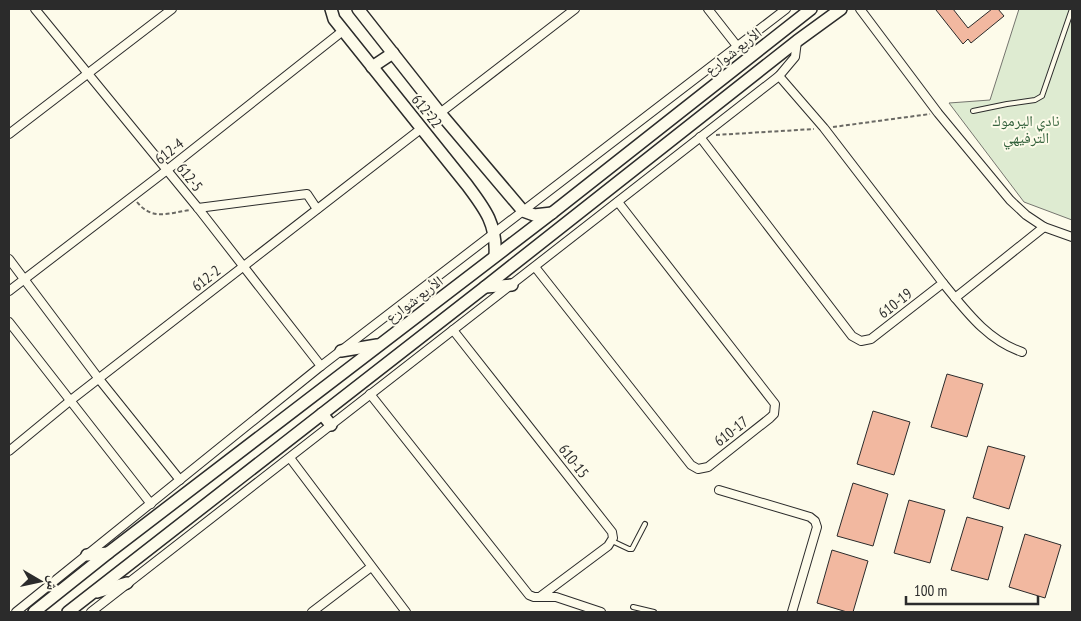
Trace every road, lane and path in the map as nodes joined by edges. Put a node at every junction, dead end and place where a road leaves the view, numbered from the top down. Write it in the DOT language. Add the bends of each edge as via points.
graph roads {
  1 [pos="35,9"];
  2 [pos="172,9"];
  3 [pos="326,9"];
  4 [pos="575,9"];
  5 [pos="708,9"];
  6 [pos="786,9"];
  7 [pos="810,9"];
  8 [pos="841,9"];
  9 [pos="860,9"];
  10 [pos="1072,9"];
  11 [pos="364,11"];
  12 [pos="332,14"];
  13 [pos="344,30"];
  14 [pos="797,41"];
  15 [pos="737,46"];
  16 [pos="393,54"];
  17 [pos="372,67"];
  18 [pos="87,74"];
  19 [pos="779,76"];
  20 [pos="973,111"];
  21 [pos="440,113"];
  22 [pos="422,128"];
  23 [pos="9,134"];
  24 [pos="700,136"];
  25 [pos="167,170"];
  26 [pos="132,196"];
  27 [pos="618,202"];
  28 [pos="198,208"];
  29 [pos="317,209"];
  30 [pos="523,211"];
  31 [pos="552,213"];
  32 [pos="1044,227"];
  33 [pos="495,234"];
  34 [pos="1072,237"];
  35 [pos="495,256"];
  36 [pos="9,260"];
  37 [pos="242,267"];
  38 [pos="535,267"];
  39 [pos="24,279"];
  40 [pos="943,283"];
  41 [pos="512,285"];
  42 [pos="485,287"];
  43 [pos="9,291"];
  44 [pos="440,298"];
  45 [pos="955,298"];
  46 [pos="419,315"];
  47 [pos="449,315"];
  48 [pos="9,322"];
  49 [pos="429,329"];
  50 [pos="453,330"];
  51 [pos="379,345"];
  52 [pos="341,351"];
  53 [pos="1022,352"];
  54 [pos="321,366"];
  55 [pos="99,378"];
  56 [pos="370,394"];
  57 [pos="71,400"];
  58 [pos="322,414"];
  59 [pos="332,425"];
  60 [pos="9,451"];
  61 [pos="290,458"];
  62 [pos="180,480"];
  63 [pos="719,490"];
  64 [pos="151,504"];
  65 [pos="645,524"];
  66 [pos="612,541"];
  67 [pos="108,553"];
  68 [pos="87,556"];
  69 [pos="371,567"];
  70 [pos="127,582"];
  71 [pos="90,594"];
  72 [pos="541,596"];
  73 [pos="633,607"];
  74 [pos="16,612"];
  75 [pos="34,612"];
  76 [pos="68,612"];
  77 [pos="91,612"];
  78 [pos="312,612"];
  79 [pos="406,612"];
  80 [pos="600,612"];
  81 [pos="654,612"];
  82 [pos="792,612"];
  1 -- 18 [label="street, 612-5"];
  2 -- 18 [label="street"];
  3 -- 12 [label="street"];
  4 -- 21 [label="street"];
  5 -- 15 [label="street"];
  6 -- 15 [label="street"];
  7 -- 31 [label="main road, الأربع شوارع"];
  8 -- 14 [label="main road, الأربع شوارع"];
  9 -- 32 [label="street" via="938,113 1010,200"];
  10 -- 20 [label="lane" via="1042,96"];
  11 -- 16 [label="main road, 612-22"];
  12 -- 13 [label="main road, 612-22"];
  13 -- 17 [label="main road, 612-22"];
  13 -- 25 [label="street, 612-4"];
  14 -- 19 [label="street" via="795,57"];
  14 -- 42 [label="main road, الأربع شوارع"];
  15 -- 30 [label="street"];
  16 -- 17 [label="main road"];
  16 -- 21 [label="main road, 612-22"];
  17 -- 22 [label="main road, 612-22"];
  18 -- 23 [label="street"];
  18 -- 25 [label="street, 612-5"];
  19 -- 24 [label="street"];
  19 -- 40 [label="street" via="824,128"];
  21 -- 30 [label="main road, 612-22"];
  22 -- 29 [label="street, 612-2"];
  22 -- 33 [label="main road, 612-22" via="485,210"];
  24 -- 27 [label="street"];
  24 -- 40 [label="street, 610-19" via="856,339 871,339"];
  25 -- 26 [label="street, 612-4"];
  25 -- 28 [label="street, 612-5"];
  26 -- 28 [label="path" via="142,208 155,215"];
  26 -- 39 [label="street, 612-4"];
  27 -- 38 [label="street"];
  27 -- 38 [label="street, 610-17" via="775,404 772,416 708,467 701,469 691,465"];
  28 -- 29 [label="street" via="307,194"];
  28 -- 37 [label="street, 612-5"];
  29 -- 37 [label="street, 612-2"];
  30 -- 31 [label="main road" via="540,215"];
  30 -- 33 [label="street"];
  31 -- 35 [label="main road, الأربع شوارع"];
  32 -- 34 [label="street"];
  32 -- 45 [label="street"];
  33 -- 35 [label="main road"];
  33 -- 52 [label="street"];
  35 -- 44 [label="main road, الأربع شوارع"];
  36 -- 39 [label="street"];
  37 -- 54 [label="street, 612-5"];
  37 -- 55 [label="street, 612-2"];
  38 -- 41 [label="street"];
  39 -- 43 [label="street, 612-4"];
  39 -- 55 [label="street"];
  40 -- 45 [label="street"];
  41 -- 42 [label="main road"];
  41 -- 50 [label="street"];
  42 -- 47 [label="main road, الأربع شوارع"];
  44 -- 46 [label="main road, الأربع شوارع"];
  44 -- 47 [label="main road" via="440,309"];
  45 -- 53 [label="street" via="993,338"];
  46 -- 49 [label="main road" via="428,320"];
  46 -- 51 [label="main road, الأربع شوارع"];
  47 -- 49 [label="main road, الأربع شوارع"];
  48 -- 57 [label="street"];
  49 -- 58 [label="main road, الأربع شوارع"];
  50 -- 56 [label="street"];
  50 -- 66 [label="street, 610-15" via="610,529"];
  51 -- 52 [label="main road"];
  51 -- 67 [label="main road, الأربع شوارع"];
  52 -- 54 [label="street"];
  54 -- 62 [label="street"];
  55 -- 57 [label="street, 612-2"];
  55 -- 62 [label="street"];
  56 -- 59 [label="street"];
  56 -- 72 [label="street" via="528,594"];
  57 -- 60 [label="street, 612-2"];
  57 -- 64 [label="street"];
  58 -- 59 [label="main road"];
  58 -- 71 [label="main road, الأربع شوارع"];
  59 -- 61 [label="street"];
  61 -- 69 [label="street"];
  61 -- 70 [label="street"];
  62 -- 64 [label="street"];
  63 -- 82 [label="street" via="815,521 817,527"];
  64 -- 68 [label="street"];
  65 -- 66 [label="lane" via="632,549"];
  66 -- 72 [label="street"];
  67 -- 68 [label="main road"];
  67 -- 75 [label="main road, الأربع شوارع"];
  68 -- 74 [label="street"];
  69 -- 78 [label="street"];
  69 -- 79 [label="street"];
  70 -- 71 [label="main road"];
  70 -- 77 [label="street"];
  71 -- 76 [label="main road, الأربع شوارع"];
  72 -- 80 [label="street" via="556,597"];
  73 -- 81 [label="lane"];
}
